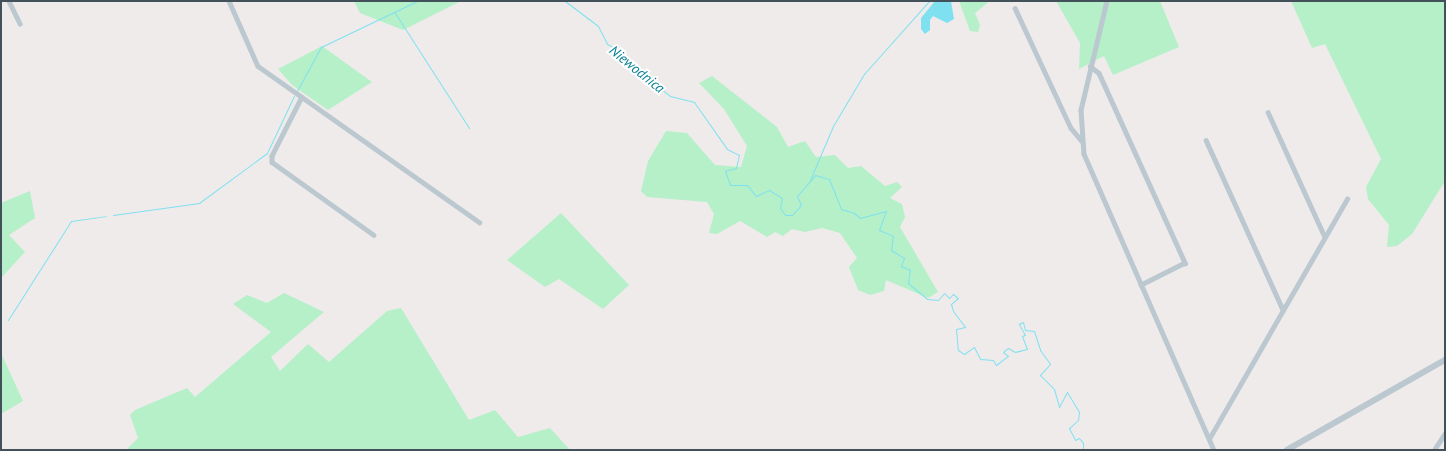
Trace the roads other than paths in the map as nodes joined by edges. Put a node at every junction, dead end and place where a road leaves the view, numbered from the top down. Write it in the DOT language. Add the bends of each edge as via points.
graph roads {
  1 [pos="9,1"];
  2 [pos="229,1"];
  3 [pos="1107,1"];
  4 [pos="1015,8"];
  5 [pos="20,24"];
  6 [pos="1090,66"];
  7 [pos="302,97"];
  8 [pos="1268,112"];
  9 [pos="1081,140"];
  10 [pos="1206,140"];
  11 [pos="1347,199"];
  12 [pos="479,222"];
  13 [pos="374,235"];
  14 [pos="1325,237"];
  15 [pos="1141,285"];
  16 [pos="1283,310"];
  17 [pos="1445,360"];
  18 [pos="1445,433"];
  19 [pos="1209,439"];
  20 [pos="1214,450"];
  21 [pos="1287,450"];
  22 [pos="1434,450"];
  1 -- 5 [label="street"];
  2 -- 7 [label="street" via="258,66"];
  3 -- 6 [label="street"];
  4 -- 9 [label="street" via="1071,128"];
  6 -- 9 [label="street" via="1081,110"];
  6 -- 15 [label="street" via="1099,73 1185,263"];
  7 -- 12 [label="street"];
  7 -- 13 [label="street" via="272,156 272,162"];
  8 -- 14 [label="street"];
  9 -- 15 [label="street" via="1090,171"];
  10 -- 16 [label="street"];
  11 -- 14 [label="street"];
  14 -- 16 [label="street"];
  15 -- 19 [label="street"];
  16 -- 19 [label="street"];
  17 -- 21 [label="street"];
  18 -- 22 [label="street"];
  19 -- 20 [label="street"];
}
